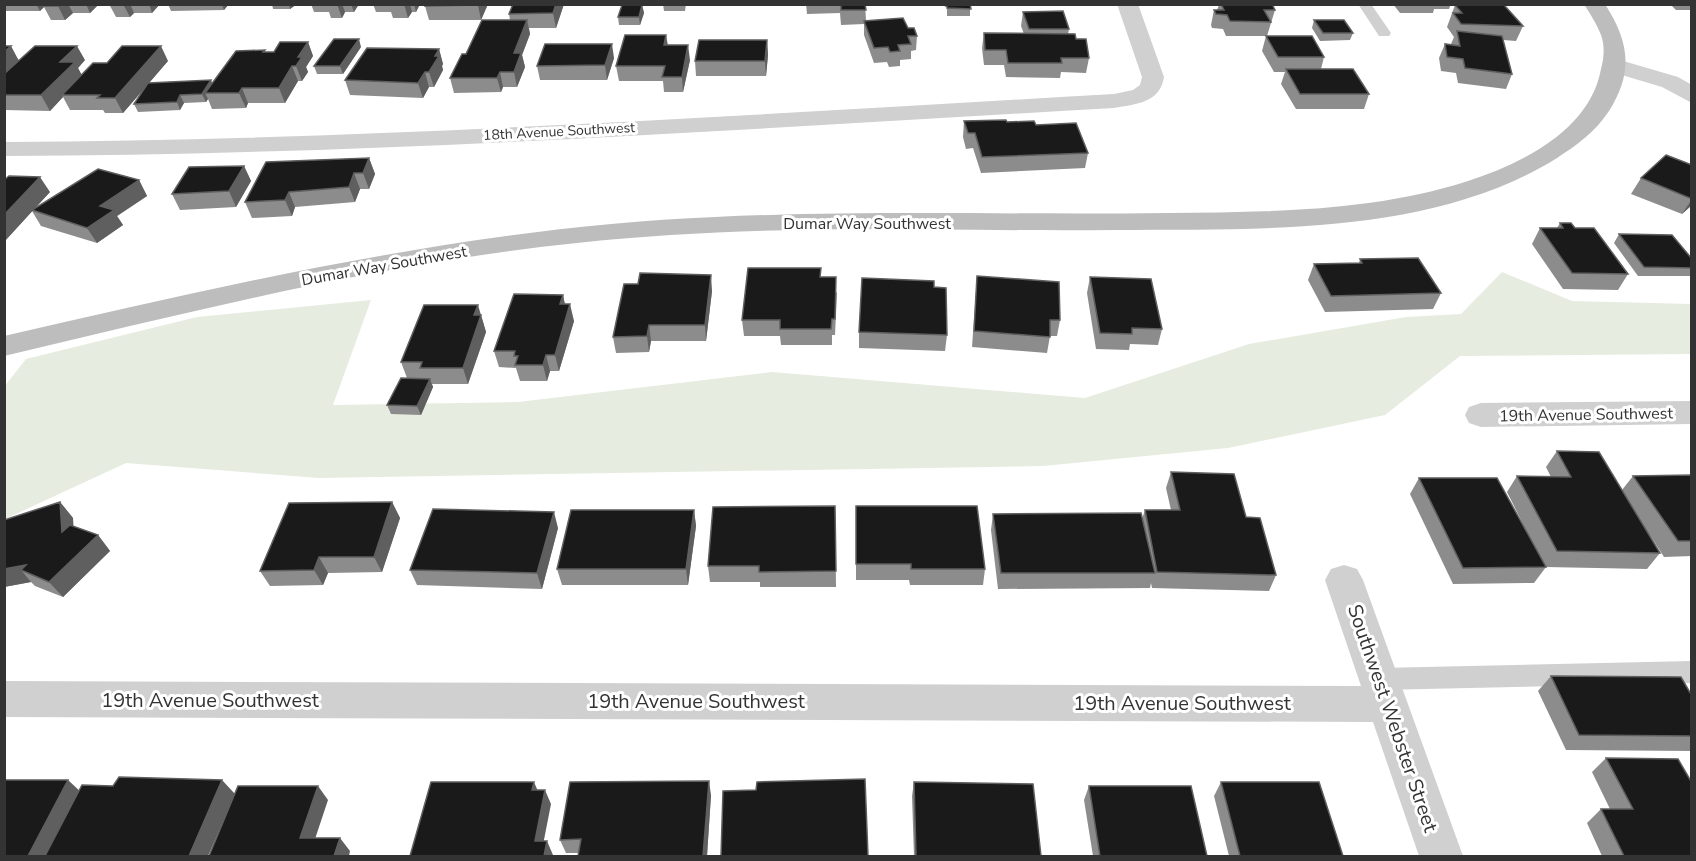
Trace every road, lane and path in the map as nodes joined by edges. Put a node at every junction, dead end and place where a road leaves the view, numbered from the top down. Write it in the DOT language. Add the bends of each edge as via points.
graph roads {
  1 [pos="1127,4"];
  2 [pos="1364,4"];
  3 [pos="1594,4"];
  4 [pos="1384,33"];
  5 [pos="1613,65"];
  6 [pos="1692,96"];
  7 [pos="4,149"];
  8 [pos="4,346"];
  9 [pos="1692,412"];
  10 [pos="1481,415"];
  11 [pos="1344,580"];
  12 [pos="1692,672"];
  13 [pos="1383,691"];
  14 [pos="4,699"];
  15 [pos="1441,856"];
  1 -- 7 [label="street, 18th Avenue Southwest" via="1153,76 1151,88 1140,96 1114,101 333,144"];
  2 -- 4 [label="lane"];
  3 -- 5 [label="street, Dumar Way Southwest" via="1612,34"];
  5 -- 6 [label="street" via="1670,82"];
  5 -- 8 [label="street, Dumar Way Southwest" via="1608,93 1599,112 1550,154 1516,173 1470,189 1384,208 1303,218 1202,221 695,225 537,239 316,275"];
  9 -- 10 [label="street, 19th Avenue Southwest"];
  11 -- 13 [label="street, Southwest Webster Street"];
  12 -- 13 [label="lane"];
  13 -- 14 [label="street, 19th Avenue Southwest"];
  13 -- 15 [label="street, Southwest Webster Street"];
}
